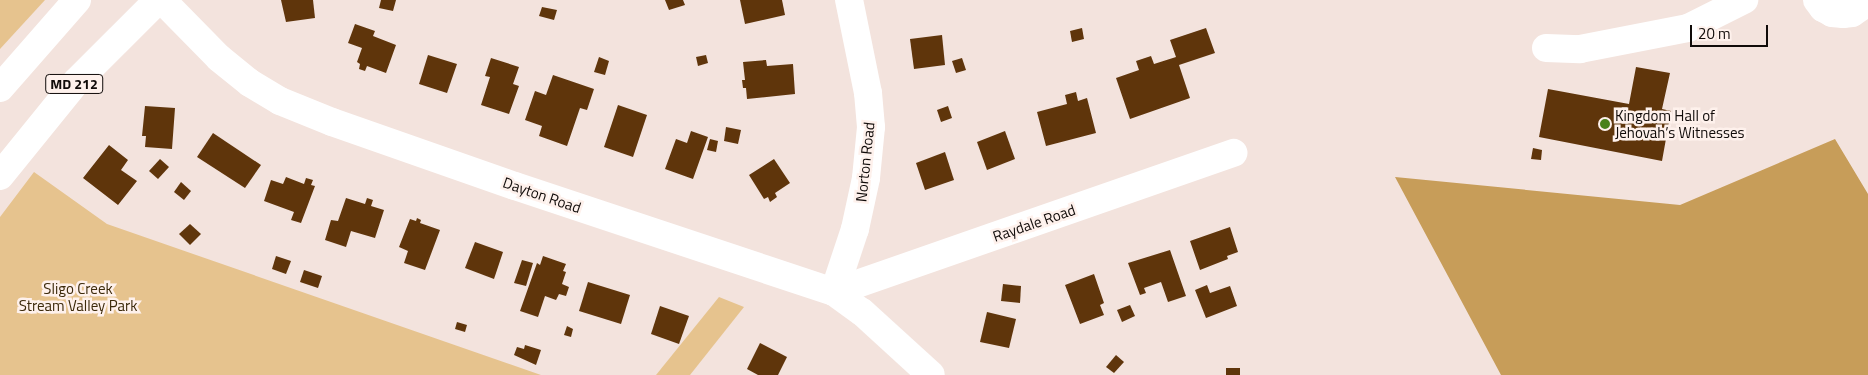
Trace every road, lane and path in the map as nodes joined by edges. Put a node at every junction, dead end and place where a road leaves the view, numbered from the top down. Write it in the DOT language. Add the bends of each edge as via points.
graph roads {
  1 [pos="77,0"];
  2 [pos="160,0"];
  3 [pos="849,0"];
  4 [pos="1744,0"];
  5 [pos="1818,0"];
  6 [pos="1865,4"];
  7 [pos="1546,48"];
  8 [pos="0,88"];
  9 [pos="1233,154"];
  10 [pos="0,176"];
  11 [pos="834,292"];
  12 [pos="931,375"];
  1 -- 8 [label="street"];
  2 -- 10 [label="street, MD 212" via="76,82"];
  2 -- 11 [label="street, Dayton Road" via="236,73 266,94 303,111 515,186"];
  3 -- 11 [label="street, Norton Road" via="868,93 871,127 866,178 855,229"];
  4 -- 7 [label="street" via="1688,28 1580,49"];
  5 -- 6 [label="street" via="1823,8 1837,14 1852,13"];
  9 -- 11 [label="street, Raydale Road"];
  11 -- 12 [label="street, Dayton Road" via="862,312"];
}
